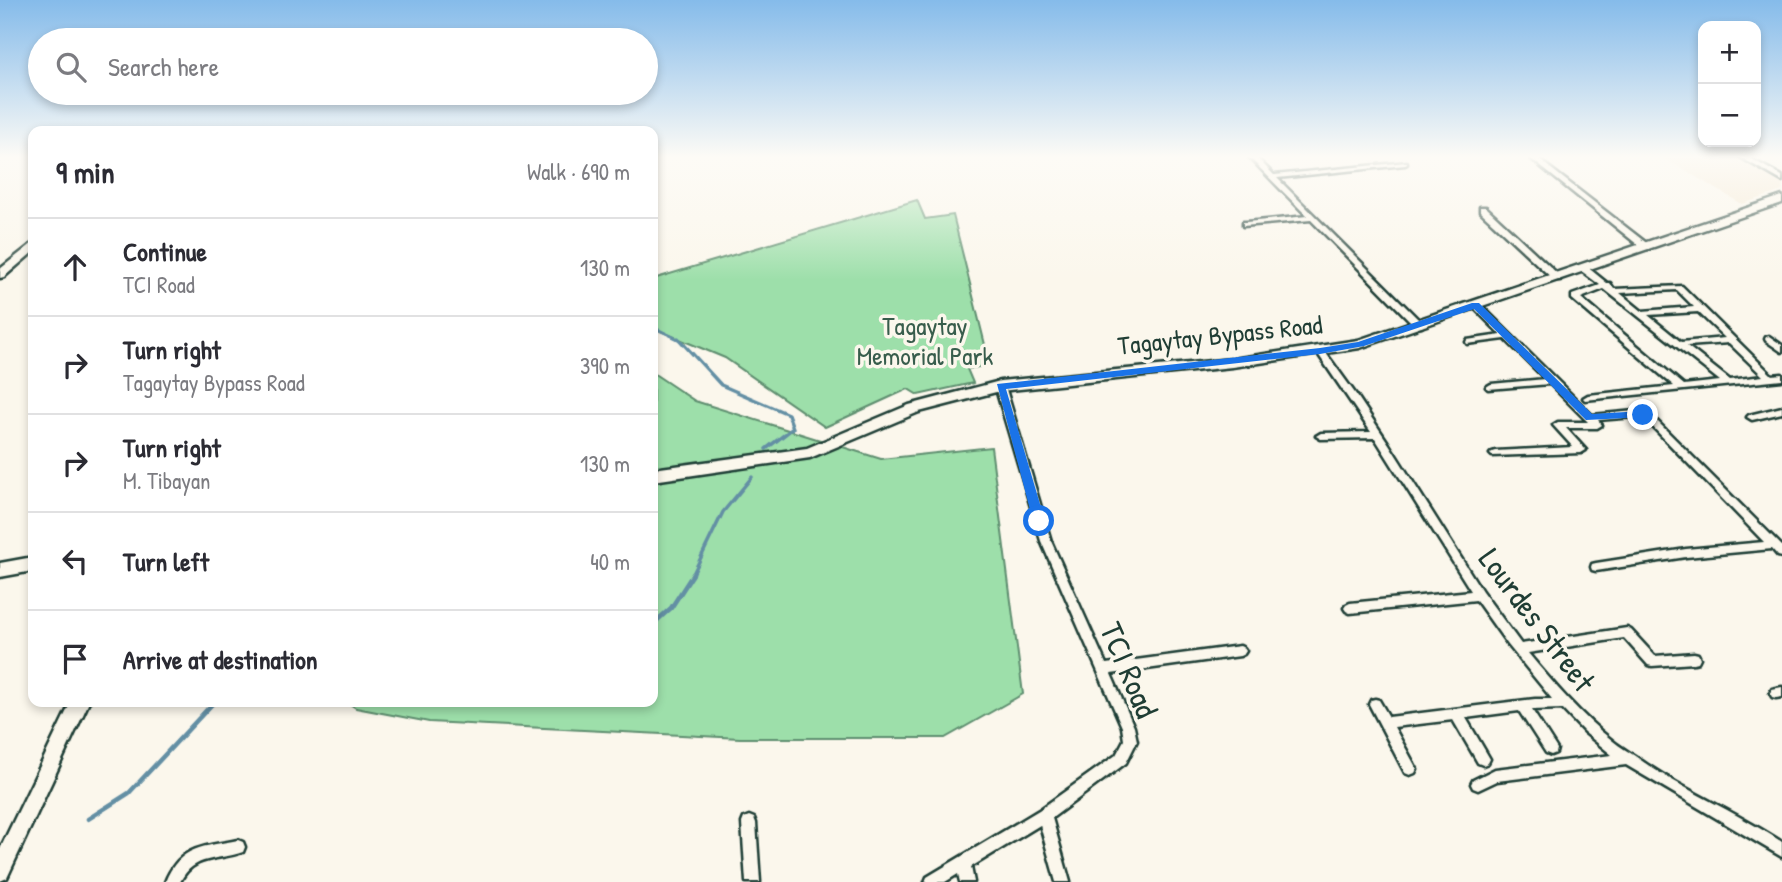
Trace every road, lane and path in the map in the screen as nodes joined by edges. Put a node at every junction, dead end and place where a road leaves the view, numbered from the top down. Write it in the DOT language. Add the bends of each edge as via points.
graph roads {
  1 [pos="1294,198"];
  2 [pos="1585,198"];
  3 [pos="1782,199"];
  4 [pos="1483,209"];
  5 [pos="1314,218"];
  6 [pos="1246,224"];
  7 [pos="1647,247"];
  8 [pos="28,250"];
  9 [pos="1583,268"];
  10 [pos="2,272"];
  11 [pos="1557,278"];
  12 [pos="1611,288"];
  13 [pos="1476,305"];
  14 [pos="1700,309"];
  15 [pos="1643,313"];
  16 [pos="1419,325"];
  17 [pos="1508,336"];
  18 [pos="1782,337"];
  19 [pos="1731,340"];
  20 [pos="1470,342"];
  21 [pos="1682,344"];
  22 [pos="1782,349"];
  23 [pos="1320,351"];
  24 [pos="1782,377"];
  25 [pos="1770,378"];
  26 [pos="1553,381"];
  27 [pos="1728,383"];
  28 [pos="1000,386"];
  29 [pos="1491,387"];
  30 [pos="1682,388"];
  31 [pos="1588,398"];
  32 [pos="1782,410"];
  33 [pos="1752,417"];
  34 [pos="1590,418"];
  35 [pos="1375,435"];
  36 [pos="1321,436"];
  37 [pos="1495,454"];
  38 [pos="658,474"];
  39 [pos="1778,549"];
  40 [pos="28,565"];
  41 [pos="1596,568"];
  42 [pos="0,570"];
  43 [pos="1480,595"];
  44 [pos="1350,608"];
  45 [pos="1520,649"];
  46 [pos="1240,651"];
  47 [pos="1694,658"];
  48 [pos="1102,670"];
  49 [pos="1375,704"];
  50 [pos="1565,704"];
  51 [pos="1522,706"];
  52 [pos="78,707"];
  53 [pos="1456,713"];
  54 [pos="1385,723"];
  55 [pos="1552,749"];
  56 [pos="1483,759"];
  57 [pos="1630,759"];
  58 [pos="1410,769"];
  59 [pos="1478,785"];
  60 [pos="1044,815"];
  61 [pos="749,823"];
  62 [pos="238,848"];
  63 [pos="1782,850"];
  64 [pos="963,863"];
  65 [pos="0,871"];
  66 [pos="172,882"];
  67 [pos="752,882"];
  68 [pos="932,882"];
  69 [pos="967,882"];
  70 [pos="1063,882"];
  1 -- 5 [label="street"];
  2 -- 7 [label="street"];
  3 -- 7 [label="main road, Tagaytay Bypass Road"];
  4 -- 11 [label="street"];
  5 -- 6 [label="street"];
  5 -- 16 [label="street"];
  7 -- 9 [label="main road, Tagaytay Bypass Road"];
  8 -- 10 [label="street"];
  9 -- 11 [label="main road, Tagaytay Bypass Road"];
  9 -- 12 [label="street"];
  11 -- 13 [label="main road, Tagaytay Bypass Road"];
  12 -- 14 [label="street" via="1679,288"];
  12 -- 15 [label="street"];
  12 -- 30 [label="street" via="1575,297"];
  13 -- 16 [label="main road, Tagaytay Bypass Road"];
  13 -- 17 [label="street"];
  14 -- 15 [label="street"];
  14 -- 19 [label="street"];
  15 -- 21 [label="street"];
  16 -- 23 [label="main road, Tagaytay Bypass Road"];
  17 -- 20 [label="street"];
  17 -- 26 [label="street"];
  18 -- 22 [label="street" via="1769,338"];
  19 -- 21 [label="street"];
  19 -- 25 [label="street"];
  21 -- 27 [label="street"];
  23 -- 28 [label="main road, Tagaytay Bypass Road"];
  23 -- 35 [label="street, Lourdes Street"];
  24 -- 25 [label="street"];
  25 -- 27 [label="street"];
  26 -- 29 [label="street"];
  26 -- 34 [label="street"];
  27 -- 30 [label="street"];
  28 -- 38 [label="main road, Tagaytay Bypass Road" via="914,408 810,453"];
  28 -- 48 [label="street, TCI Road" via="1046,541"];
  30 -- 31 [label="street"];
  32 -- 33 [label="street"];
  34 -- 37 [label="street" via="1597,425 1558,425 1581,450"];
  34 -- 39 [label="street" via="1635,414 1649,418"];
  35 -- 36 [label="street"];
  35 -- 43 [label="street, Lourdes Street"];
  39 -- 41 [label="street" via="1686,553"];
  40 -- 42 [label="main road"];
  43 -- 44 [label="street"];
  43 -- 45 [label="street, Lourdes Street"];
  45 -- 47 [label="street" via="1627,633 1651,661"];
  45 -- 50 [label="street, Lourdes Street"];
  46 -- 48 [label="street"];
  48 -- 60 [label="street, TCI Road" via="1131,741 1121,759"];
  49 -- 54 [label="street"];
  50 -- 51 [label="street"];
  50 -- 57 [label="street, Lourdes Street" via="1590,730"];
  51 -- 53 [label="street"];
  51 -- 55 [label="street"];
  52 -- 65 [label="street"];
  53 -- 54 [label="street"];
  53 -- 56 [label="street"];
  54 -- 58 [label="street"];
  57 -- 59 [label="street" via="1495,775"];
  57 -- 63 [label="street, Lourdes Street"];
  60 -- 64 [label="street, TCI Road"];
  60 -- 70 [label="street"];
  61 -- 67 [label="street"];
  62 -- 66 [label="street" via="188,858 179,865"];
  64 -- 68 [label="street, TCI Road"];
  64 -- 69 [label="street"];
}
